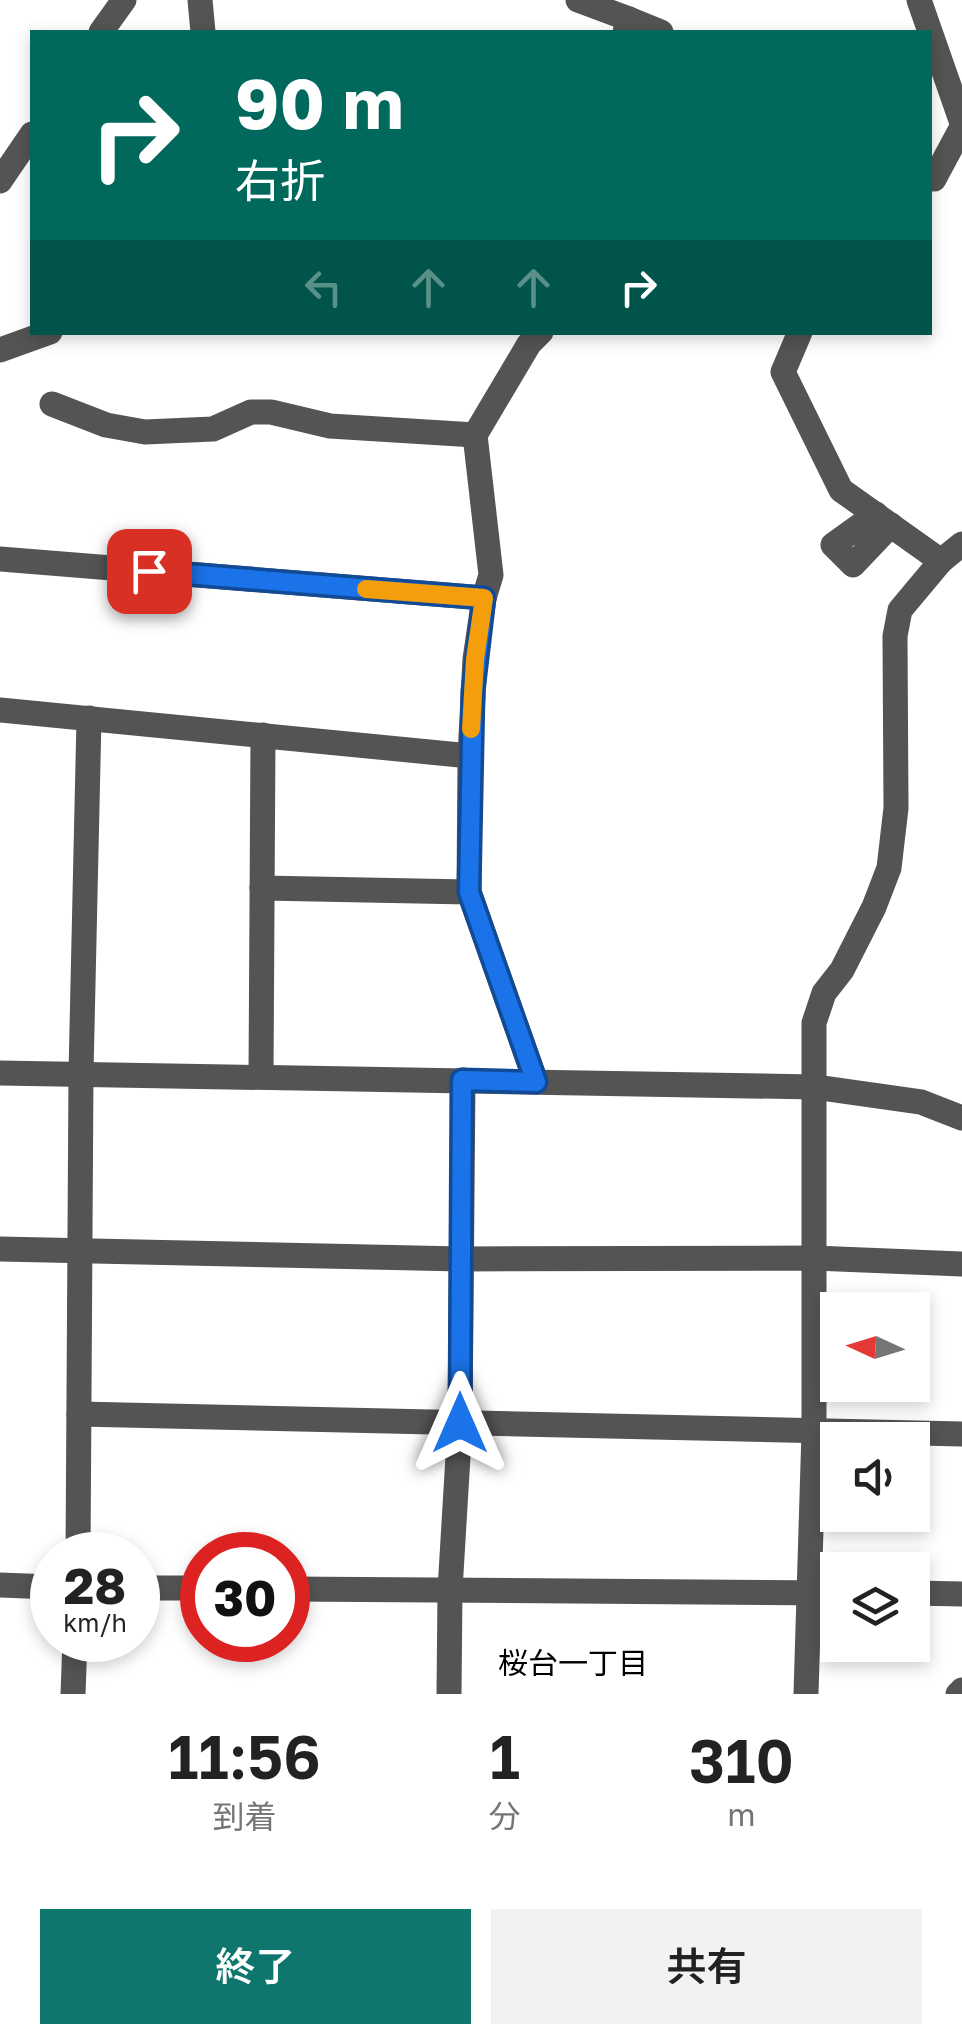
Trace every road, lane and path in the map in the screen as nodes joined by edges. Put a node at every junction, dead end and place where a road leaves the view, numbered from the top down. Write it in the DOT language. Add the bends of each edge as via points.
graph roads {
  1 [pos="124,0"];
  2 [pos="200,0"];
  3 [pos="578,0"];
  4 [pos="919,0"];
  5 [pos="627,26"];
  6 [pos="103,30"];
  7 [pos="203,30"];
  8 [pos="929,30"];
  9 [pos="932,38"];
  10 [pos="962,125"];
  11 [pos="30,137"];
  12 [pos="932,178"];
  13 [pos="0,182"];
  14 [pos="42,335"];
  15 [pos="537,335"];
  16 [pos="799,335"];
  17 [pos="0,350"];
  18 [pos="52,404"];
  19 [pos="474,435"];
  20 [pos="962,544"];
  21 [pos="0,559"];
  22 [pos="941,561"];
  23 [pos="484,598"];
  24 [pos="0,710"];
  25 [pos="89,718"];
  26 [pos="263,735"];
  27 [pos="470,756"];
  28 [pos="262,888"];
  29 [pos="469,892"];
  30 [pos="0,1073"];
  31 [pos="81,1073"];
  32 [pos="261,1076"];
  33 [pos="462,1080"];
  34 [pos="536,1082"];
  35 [pos="815,1087"];
  36 [pos="962,1118"];
  37 [pos="0,1249"];
  38 [pos="80,1250"];
  39 [pos="814,1258"];
  40 [pos="462,1259"];
  41 [pos="962,1264"];
  42 [pos="78,1414"];
  43 [pos="460,1423"];
  44 [pos="814,1431"];
  45 [pos="962,1434"];
  46 [pos="78,1532"];
  47 [pos="0,1585"];
  48 [pos="30,1586"];
  49 [pos="310,1589"];
  50 [pos="450,1590"];
  51 [pos="808,1592"];
  52 [pos="820,1592"];
  53 [pos="930,1594"];
  54 [pos="962,1594"];
  55 [pos="75,1662"];
  56 [pos="74,1694"];
  57 [pos="449,1694"];
  58 [pos="806,1694"];
  1 -- 6 [label="street"];
  2 -- 7 [label="street"];
  3 -- 5 [label="street"];
  4 -- 8 [label="street"];
  9 -- 10 [label="street"];
  10 -- 12 [label="street"];
  11 -- 13 [label="street"];
  14 -- 17 [label="street"];
  15 -- 19 [label="street"];
  16 -- 22 [label="street" via="784,372 841,490"];
  18 -- 19 [label="street" via="146,432 213,429 251,412 271,412 330,426"];
  19 -- 23 [label="street" via="491,575"];
  20 -- 22 [label="street"];
  21 -- 23 [label="street"];
  22 -- 35 [label="street" via="900,610 889,868 842,970 824,992 814,1023"];
  23 -- 27 [label="street"];
  24 -- 25 [label="street"];
  25 -- 26 [label="street"];
  25 -- 31 [label="street"];
  26 -- 27 [label="street"];
  26 -- 28 [label="street"];
  27 -- 29 [label="street"];
  28 -- 29 [label="street"];
  28 -- 32 [label="street"];
  29 -- 34 [label="street"];
  30 -- 31 [label="street"];
  31 -- 32 [label="street"];
  31 -- 38 [label="street"];
  32 -- 33 [label="street"];
  33 -- 34 [label="street"];
  33 -- 40 [label="street"];
  34 -- 35 [label="street"];
  35 -- 36 [label="street" via="921,1102"];
  35 -- 39 [label="street"];
  37 -- 38 [label="street"];
  38 -- 40 [label="street"];
  38 -- 42 [label="street"];
  39 -- 40 [label="street"];
  39 -- 41 [label="street"];
  39 -- 44 [label="street"];
  40 -- 43 [label="street"];
  42 -- 43 [label="street"];
  42 -- 46 [label="street"];
  43 -- 44 [label="street"];
  43 -- 50 [label="street"];
  44 -- 45 [label="street"];
  44 -- 51 [label="street"];
  47 -- 48 [label="street"];
  49 -- 50 [label="street"];
  50 -- 51 [label="street"];
  50 -- 57 [label="street"];
  51 -- 52 [label="street"];
  51 -- 58 [label="street"];
  53 -- 54 [label="street"];
  55 -- 56 [label="street"];
}
